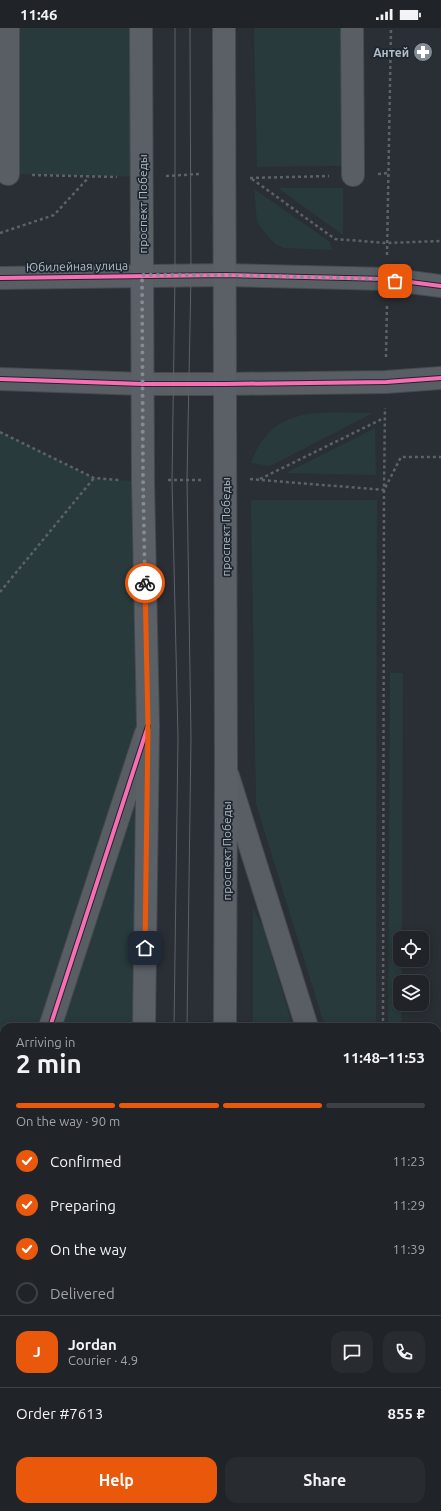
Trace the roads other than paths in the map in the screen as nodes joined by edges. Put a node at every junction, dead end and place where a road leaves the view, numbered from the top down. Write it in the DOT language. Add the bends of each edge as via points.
graph roads {
  1 [pos="8,28"];
  2 [pos="142,28"];
  3 [pos="352,28"];
  4 [pos="225,29"];
  5 [pos="8,174"];
  6 [pos="353,175"];
  7 [pos="142,275"];
  8 [pos="225,275"];
  9 [pos="0,278"];
  10 [pos="441,286"];
  11 [pos="441,378"];
  12 [pos="0,379"];
  13 [pos="143,384"];
  14 [pos="225,384"];
  15 [pos="148,726"];
  16 [pos="226,770"];
  17 [pos="51,1023"];
  18 [pos="144,1023"];
  19 [pos="225,1023"];
  20 [pos="306,1023"];
  1 -- 5 [label="street"];
  2 -- 7 [label="main road, проспект Победы"];
  3 -- 6 [label="street"];
  4 -- 8 [label="main road, проспект Победы"];
  7 -- 8 [label="street, Юбилейная улица"];
  7 -- 9 [label="street, Юбилейная улица"];
  7 -- 13 [label="main road, проспект Победы"];
  8 -- 10 [label="street, Юбилейная улица" via="387,279"];
  8 -- 14 [label="main road, проспект Победы"];
  11 -- 14 [label="street" via="386,382"];
  12 -- 13 [label="street"];
  13 -- 14 [label="street"];
  13 -- 15 [label="main road, проспект Победы"];
  14 -- 16 [label="main road, проспект Победы"];
  15 -- 17 [label="street"];
  15 -- 18 [label="main road, проспект Победы"];
  16 -- 19 [label="main road, проспект Победы"];
  16 -- 20 [label="street"];
}
